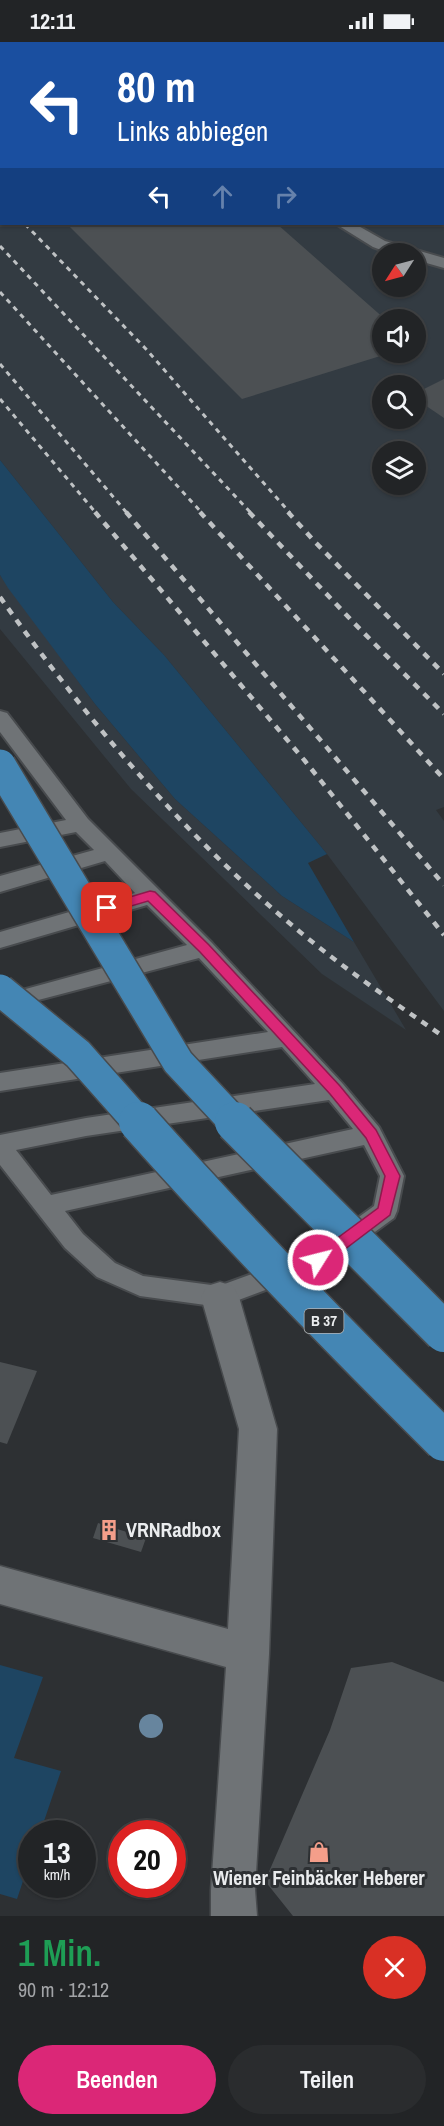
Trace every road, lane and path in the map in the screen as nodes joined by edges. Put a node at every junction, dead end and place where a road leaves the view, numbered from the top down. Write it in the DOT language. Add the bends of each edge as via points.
graph roads {
  1 [pos="346,225"];
  2 [pos="377,243"];
  3 [pos="426,258"];
  4 [pos="444,263"];
  5 [pos="0,718"];
  6 [pos="0,765"];
  7 [pos="81,824"];
  8 [pos="0,840"];
  9 [pos="108,853"];
  10 [pos="0,884"];
  11 [pos="150,896"];
  12 [pos="0,940"];
  13 [pos="204,949"];
  14 [pos="0,990"];
  15 [pos="0,1004"];
  16 [pos="286,1038"];
  17 [pos="0,1082"];
  18 [pos="335,1090"];
  19 [pos="371,1134"];
  20 [pos="0,1146"];
  21 [pos="44,1206"];
  22 [pos="220,1297"];
  23 [pos="444,1332"];
  24 [pos="444,1441"];
  25 [pos="0,1585"];
  26 [pos="248,1654"];
  27 [pos="234,1916"];
  1 -- 2 [label="lane"];
  3 -- 4 [label="lane"];
  5 -- 7 [label="lane"];
  6 -- 23 [label="highway, bridge" via="177,1062"];
  7 -- 8 [label="lane"];
  7 -- 9 [label="lane"];
  9 -- 10 [label="lane"];
  9 -- 11 [label="lane"];
  11 -- 12 [label="lane"];
  11 -- 13 [label="lane"];
  13 -- 15 [label="lane"];
  13 -- 16 [label="lane"];
  14 -- 24 [label="highway, B 37, bridge" via="78,1054 328,1326"];
  16 -- 17 [label="lane"];
  16 -- 18 [label="lane"];
  18 -- 19 [label="lane"];
  18 -- 20 [label="lane" via="86,1127"];
  19 -- 21 [label="lane"];
  19 -- 22 [label="lane" via="393,1176 385,1211 318,1260"];
  20 -- 21 [label="lane"];
  21 -- 22 [label="lane" via="106,1270 140,1286"];
  22 -- 26 [label="street" via="258,1429"];
  25 -- 26 [label="street"];
  26 -- 27 [label="street"];
}
